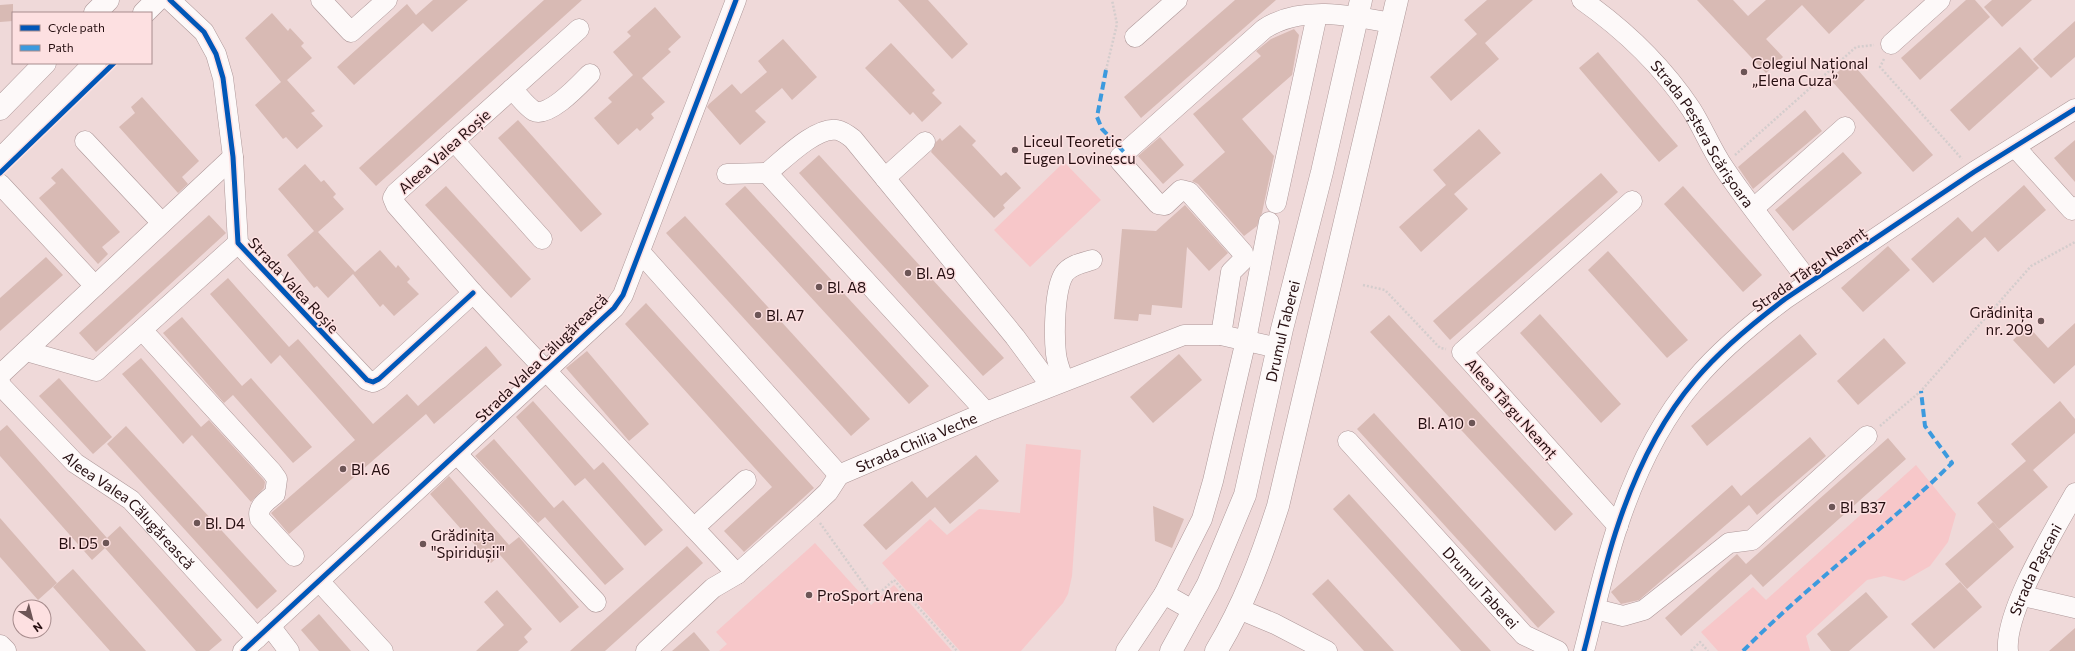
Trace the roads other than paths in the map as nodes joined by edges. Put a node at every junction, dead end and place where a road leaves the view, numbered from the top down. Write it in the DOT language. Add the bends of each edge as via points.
graph roads {
  1 [pos="108,0"];
  2 [pos="157,0"];
  3 [pos="170,0"];
  4 [pos="321,0"];
  5 [pos="387,0"];
  6 [pos="736,0"];
  7 [pos="1177,0"];
  8 [pos="1397,0"];
  9 [pos="1582,0"];
  10 [pos="1940,0"];
  11 [pos="1358,8"];
  12 [pos="96,12"];
  13 [pos="145,12"];
  14 [pos="1317,15"];
  15 [pos="1391,23"];
  16 [pos="579,29"];
  17 [pos="1136,37"];
  18 [pos="1891,44"];
  19 [pos="1348,51"];
  20 [pos="44,64"];
  21 [pos="94,64"];
  22 [pos="1381,64"];
  23 [pos="590,74"];
  24 [pos="512,88"];
  25 [pos="0,109"];
  26 [pos="2075,109"];
  27 [pos="1845,127"];
  28 [pos="85,141"];
  29 [pos="454,141"];
  30 [pos="925,142"];
  31 [pos="2015,147"];
  32 [pos="233,157"];
  33 [pos="0,160"];
  34 [pos="767,173"];
  35 [pos="726,174"];
  36 [pos="885,178"];
  37 [pos="0,184"];
  38 [pos="1632,200"];
  39 [pos="1276,203"];
  40 [pos="2075,207"];
  41 [pos="1754,208"];
  42 [pos="1269,222"];
  43 [pos="162,224"];
  44 [pos="542,239"];
  45 [pos="238,243"];
  46 [pos="640,252"];
  47 [pos="1092,260"];
  48 [pos="1809,282"];
  49 [pos="95,286"];
  50 [pos="473,293"];
  51 [pos="142,330"];
  52 [pos="1221,335"];
  53 [pos="1246,340"];
  54 [pos="1278,348"];
  55 [pos="26,351"];
  56 [pos="547,372"];
  57 [pos="0,375"];
  58 [pos="0,383"];
  59 [pos="1057,384"];
  60 [pos="986,412"];
  61 [pos="1867,436"];
  62 [pos="1348,441"];
  63 [pos="1256,449"];
  64 [pos="457,454"];
  65 [pos="1289,460"];
  66 [pos="839,475"];
  67 [pos="746,480"];
  68 [pos="2075,493"];
  69 [pos="1245,495"];
  70 [pos="1278,506"];
  71 [pos="1618,526"];
  72 [pos="694,528"];
  73 [pos="294,556"];
  74 [pos="737,574"];
  75 [pos="319,581"];
  76 [pos="1164,594"];
  77 [pos="2022,596"];
  78 [pos="596,602"];
  79 [pos="2075,608"];
  80 [pos="1239,609"];
  81 [pos="1595,609"];
  82 [pos="1194,611"];
  83 [pos="257,638"];
  84 [pos="0,646"];
  85 [pos="5,651"];
  86 [pos="289,651"];
  87 [pos="383,651"];
  88 [pos="646,651"];
  89 [pos="1126,651"];
  90 [pos="1171,651"];
  91 [pos="1216,651"];
  92 [pos="1327,651"];
  93 [pos="1558,651"];
  94 [pos="1584,651"];
  95 [pos="2008,651"];
  1 -- 12 [label="main road"];
  2 -- 13 [label="main road"];
  3 -- 32 [label="street, Strada Valea Roșie" via="204,32 216,54 223,78"];
  4 -- 5 [label="street" via="351,32"];
  6 -- 46 [label="street, Strada Valea Călugărească"];
  7 -- 17 [label="street"];
  8 -- 15 [label="main road"];
  9 -- 41 [label="street, Strada Peștera Scărișoara" via="1604,15 1639,46 1667,76 1691,109 1723,167"];
  10 -- 18 [label="street"];
  11 -- 14 [label="street"];
  11 -- 15 [label="street"];
  11 -- 19 [label="main road, Drumul Taberei"];
  14 -- 39 [label="street"];
  14 -- 52 [label="street" via="1286,18 1264,30 1120,156 1120,161 1158,204 1165,205 1181,190 1187,190 1243,253 1244,259 1231,272"];
  15 -- 22 [label="main road"];
  16 -- 24 [label="street, Aleea Valea Roșie"];
  19 -- 22 [label="main road" via="1365,49"];
  19 -- 54 [label="main road, Drumul Taberei" via="1322,172"];
  20 -- 25 [label="main road"];
  21 -- 33 [label="main road"];
  22 -- 65 [label="main road"];
  23 -- 24 [label="street" via="555,106 544,111 536,112 530,108"];
  24 -- 29 [label="street, Aleea Valea Roșie"];
  26 -- 31 [label="street, Strada Târgu Neamț"];
  27 -- 41 [label="street"];
  28 -- 43 [label="street"];
  29 -- 44 [label="street"];
  29 -- 50 [label="street, Aleea Valea Roșie" via="393,198 396,205"];
  30 -- 36 [label="street"];
  31 -- 40 [label="street" via="2072,210"];
  31 -- 48 [label="street, Strada Târgu Neamț"];
  32 -- 43 [label="street"];
  32 -- 45 [label="street, Strada Valea Roșie"];
  34 -- 35 [label="street"];
  34 -- 36 [label="street" via="811,137 836,129 853,139"];
  34 -- 60 [label="street"];
  36 -- 59 [label="street" via="1015,337"];
  37 -- 49 [label="street"];
  38 -- 71 [label="street, Aleea Târgu Neamț" via="1462,352"];
  41 -- 48 [label="street, Strada Peștera Scărișoara"];
  42 -- 53 [label="street"];
  43 -- 49 [label="street"];
  45 -- 50 [label="street, Strada Valea Roșie" via="367,380 373,382"];
  45 -- 51 [label="street"];
  46 -- 56 [label="street, Strada Valea Călugărească" via="623,295 614,308"];
  46 -- 66 [label="street, Strada Chilia Veche"];
  47 -- 59 [label="street" via="1069,269 1060,286 1056,317"];
  48 -- 71 [label="street, Strada Târgu Neamț" via="1756,321 1695,380 1674,408 1655,442 1635,481"];
  49 -- 55 [label="street"];
  50 -- 56 [label="street, Aleea Valea Roșie"];
  51 -- 55 [label="street" via="96,371"];
  51 -- 73 [label="street" via="277,479 278,487 275,494 259,508 258,514"];
  52 -- 53 [label="street, Strada Chilia Veche"];
  52 -- 59 [label="street, Strada Chilia Veche" via="1200,334 1174,338"];
  53 -- 54 [label="street, Strada Chilia Veche"];
  53 -- 76 [label="street" via="1202,519"];
  54 -- 63 [label="main road, Drumul Taberei"];
  55 -- 57 [label="street"];
  56 -- 64 [label="street, Strada Valea Călugărească"];
  56 -- 72 [label="street, Aleea Valea Roșie"];
  58 -- 83 [label="street, Aleea Valea Călugărească" via="75,463 131,500"];
  59 -- 60 [label="street, Strada Chilia Veche"];
  60 -- 66 [label="street, Strada Chilia Veche"];
  61 -- 81 [label="street" via="1752,540 1729,543 1644,610 1623,616"];
  62 -- 93 [label="street, Drumul Taberei" via="1524,635"];
  63 -- 65 [label="main road" via="1268,459"];
  63 -- 69 [label="main road, Drumul Taberei"];
  64 -- 75 [label="street, Strada Valea Călugărească"];
  64 -- 78 [label="street"];
  65 -- 70 [label="main road"];
  66 -- 74 [label="street" via="828,492"];
  67 -- 72 [label="street"];
  68 -- 77 [label="street, Strada Pașcani"];
  69 -- 70 [label="main road" via="1261,492 1268,494"];
  69 -- 82 [label="main road, Drumul Taberei" via="1231,532"];
  70 -- 80 [label="main road" via="1261,558"];
  71 -- 81 [label="street, Strada Târgu Neamț"];
  72 -- 74 [label="street, Aleea Valea Roșie"];
  74 -- 88 [label="street" via="713,588"];
  75 -- 83 [label="street, Strada Valea Călugărească"];
  75 -- 87 [label="street"];
  76 -- 82 [label="street"];
  76 -- 89 [label="street"];
  77 -- 79 [label="street"];
  77 -- 95 [label="street, Strada Pașcani" via="2010,626"];
  80 -- 91 [label="main road"];
  80 -- 92 [label="street" via="1276,624"];
  81 -- 94 [label="street, Strada Târgu Neamț"];
  82 -- 90 [label="main road, Drumul Taberei"];
  83 -- 86 [label="street"];
  84 -- 85 [label="main road"];
}
